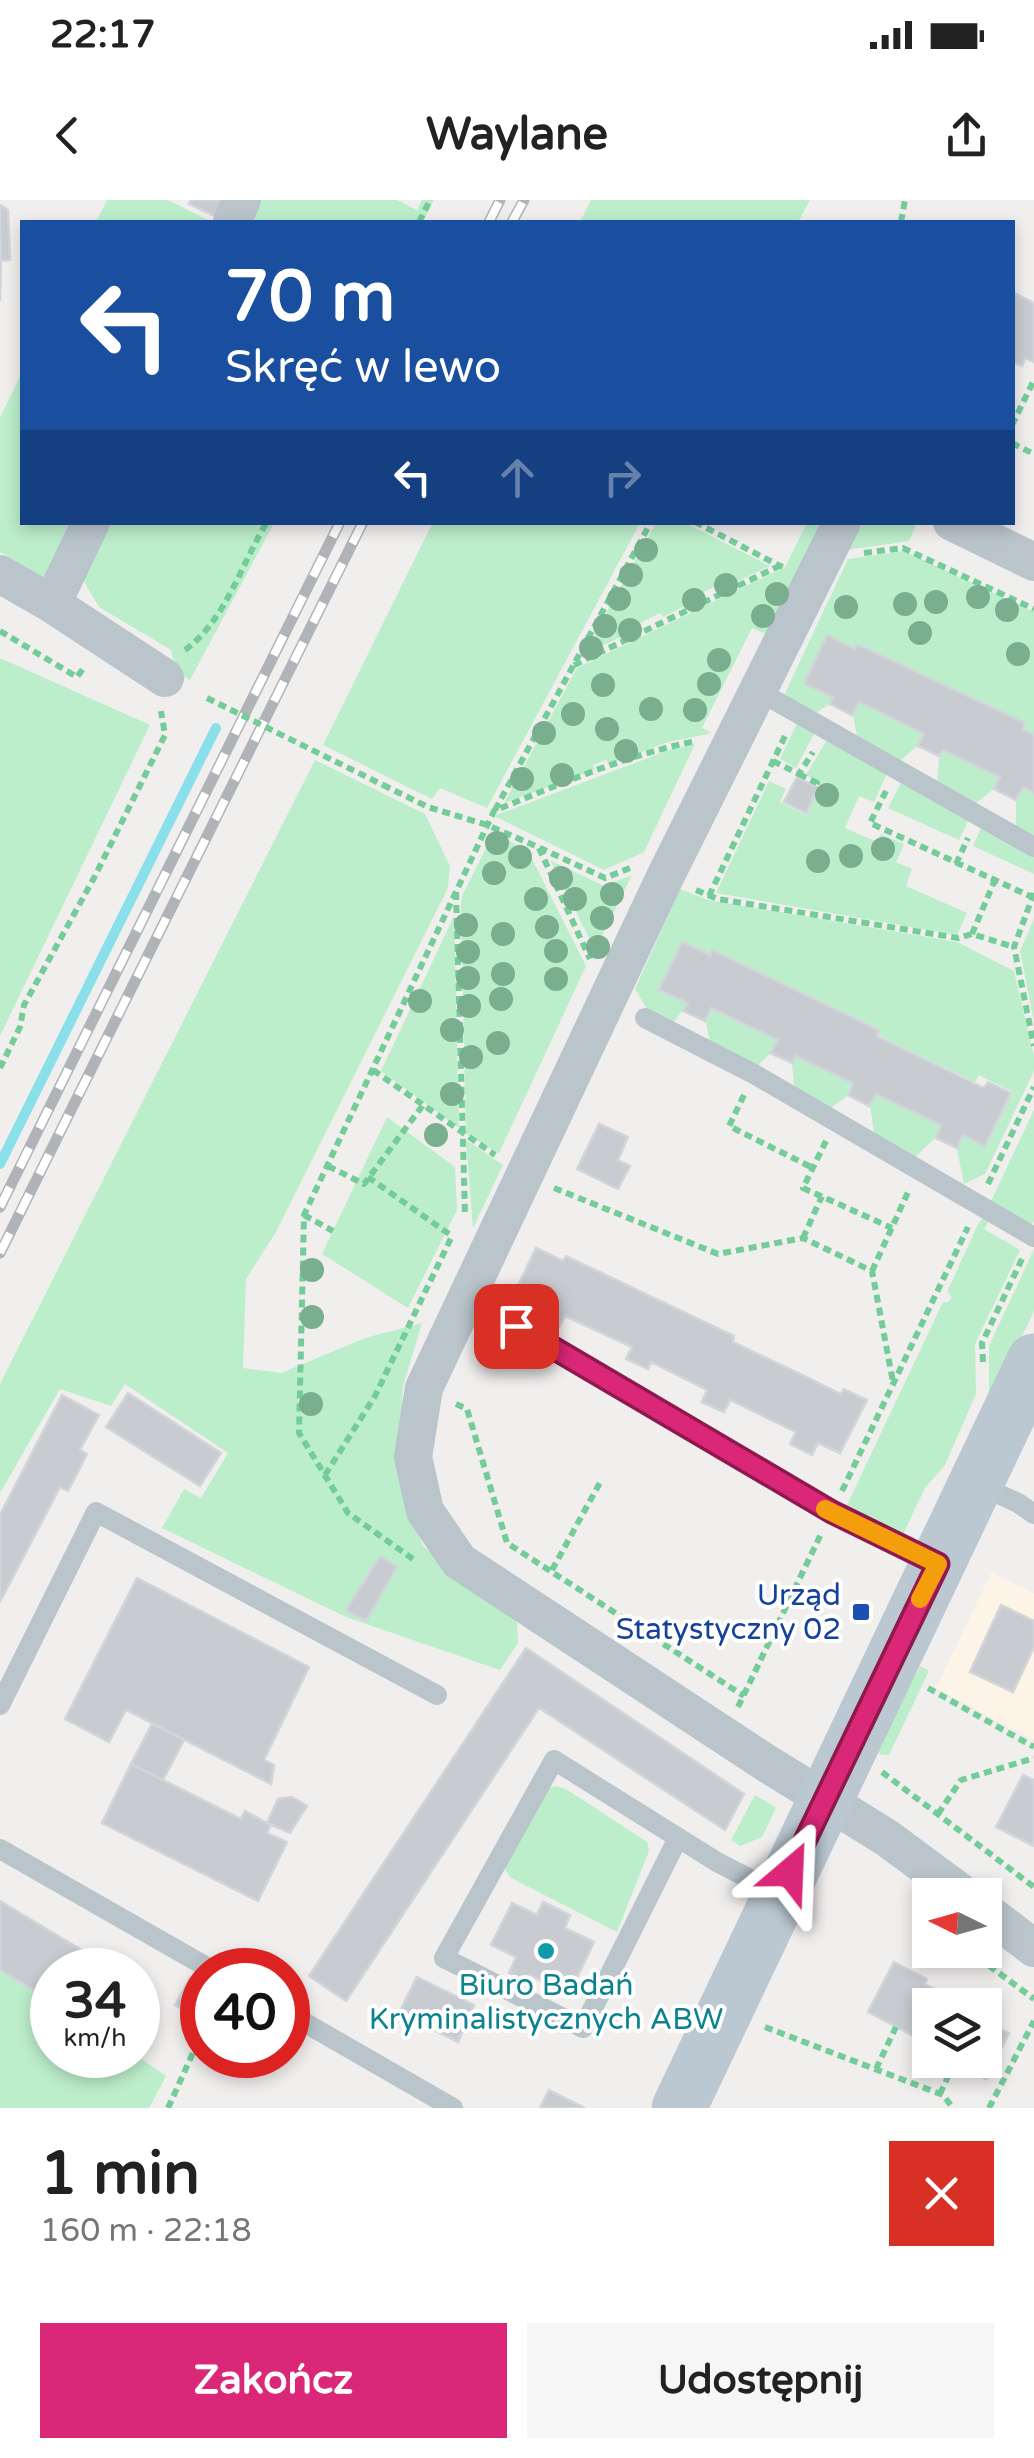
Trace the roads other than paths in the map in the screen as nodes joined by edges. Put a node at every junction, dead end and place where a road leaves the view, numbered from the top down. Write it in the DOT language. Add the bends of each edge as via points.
graph roads {
  1 [pos="89,525"];
  2 [pos="958,525"];
  3 [pos="852,538"];
  4 [pos="1034,562"];
  5 [pos="0,574"];
  6 [pos="52,604"];
  7 [pos="161,676"];
  8 [pos="776,701"];
  9 [pos="1034,847"];
  10 [pos="645,1018"];
  11 [pos="1033,1237"];
  12 [pos="497,1315"];
  13 [pos="1034,1361"];
  14 [pos="976,1484"];
  15 [pos="1034,1514"];
  16 [pos="938,1564"];
  17 [pos="438,1695"];
  18 [pos="0,1705"];
  19 [pos="825,1800"];
  20 [pos="678,1838"];
  21 [pos="0,1849"];
  22 [pos="941,1878"];
  23 [pos="779,1894"];
  24 [pos="1002,1924"];
  25 [pos="1034,1948"];
  26 [pos="180,1952"];
  27 [pos="310,2026"];
  28 [pos="454,2108"];
  29 [pos="680,2108"];
  1 -- 6 [label="street"];
  2 -- 4 [label="street"];
  3 -- 19 [label="street" via="731,745 477,1249 424,1388 413,1457 425,1511 459,1562"];
  5 -- 6 [label="street"];
  6 -- 7 [label="street"];
  8 -- 9 [label="lane"];
  10 -- 11 [label="lane"];
  12 -- 16 [label="lane" via="832,1512"];
  13 -- 14 [label="street"];
  14 -- 15 [label="lane"];
  14 -- 16 [label="street"];
  16 -- 19 [label="street"];
  17 -- 18 [label="lane" via="96,1512"];
  19 -- 22 [label="street"];
  19 -- 23 [label="street"];
  20 -- 20 [label="lane" via="583,2028 444,1958 554,1760"];
  20 -- 23 [label="lane"];
  21 -- 26 [label="lane"];
  23 -- 29 [label="street"];
  24 -- 25 [label="street"];
  27 -- 28 [label="lane"];
}
